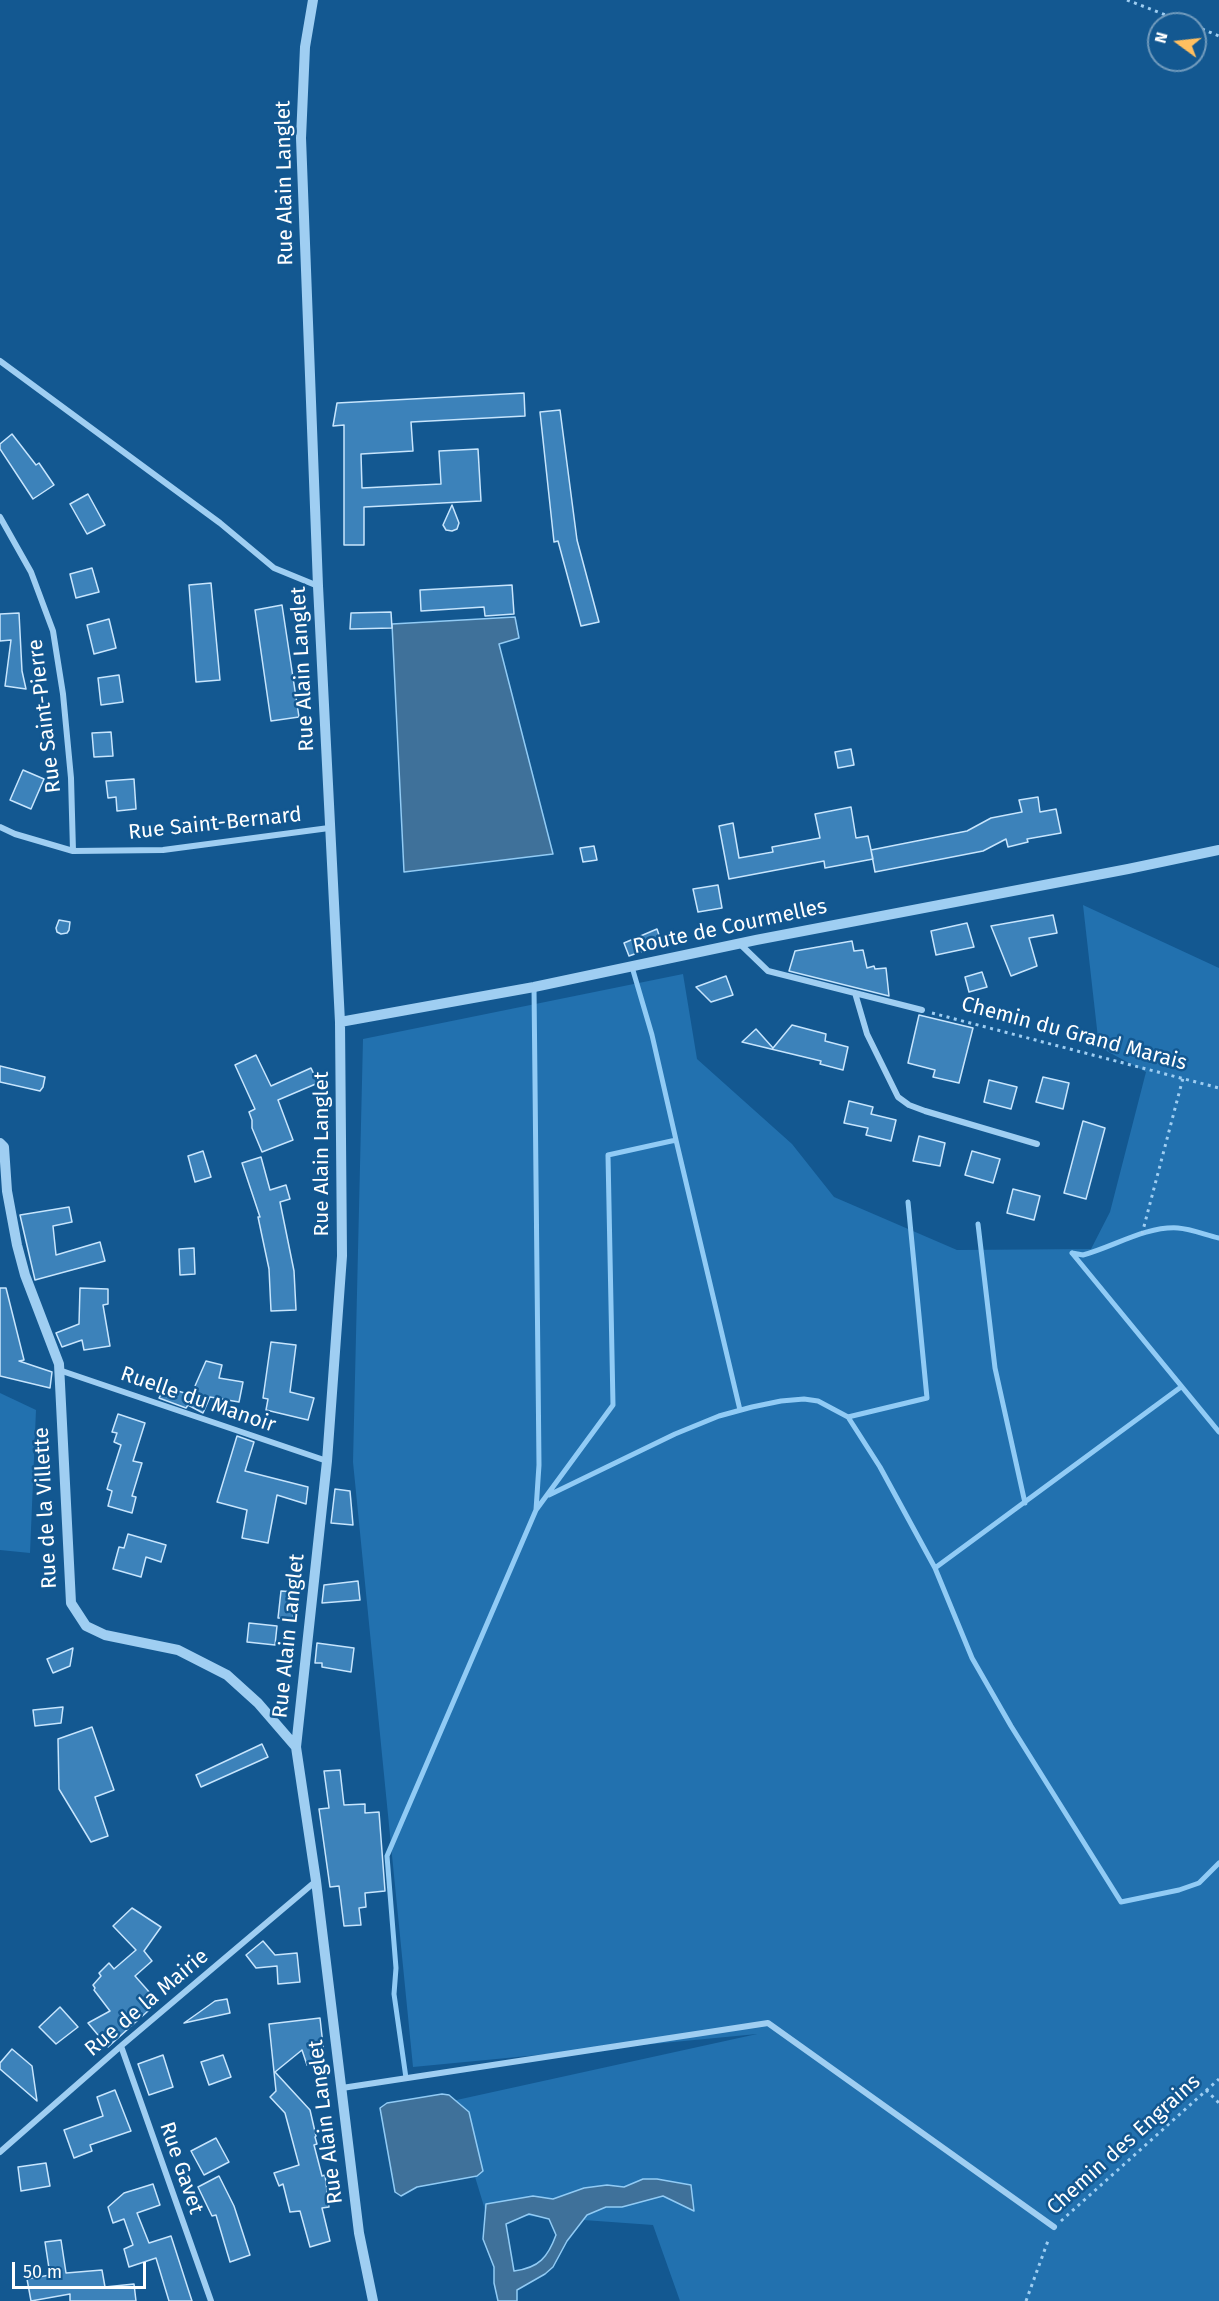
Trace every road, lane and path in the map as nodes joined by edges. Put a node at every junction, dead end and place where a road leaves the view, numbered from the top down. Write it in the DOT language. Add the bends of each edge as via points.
graph roads {
  1 [pos="313,0"];
  2 [pos="1127,0"];
  3 [pos="1158,12"];
  4 [pos="0,361"];
  5 [pos="0,517"];
  6 [pos="318,586"];
  7 [pos="0,827"];
  8 [pos="329,828"];
  9 [pos="1219,850"];
  10 [pos="73,851"];
  11 [pos="739,944"];
  12 [pos="855,993"];
  13 [pos="922,1010"];
  14 [pos="340,1022"];
  15 [pos="1183,1078"];
  16 [pos="1219,1088"];
  17 [pos="0,1143"];
  18 [pos="1037,1144"];
  19 [pos="1142,1234"];
  20 [pos="59,1371"];
  21 [pos="327,1461"];
  22 [pos="296,1747"];
  23 [pos="316,1881"];
  24 [pos="120,2046"];
  25 [pos="1219,2079"];
  26 [pos="342,2088"];
  27 [pos="1206,2090"];
  28 [pos="1219,2103"];
  29 [pos="0,2152"];
  30 [pos="1054,2227"];
  31 [pos="211,2301"];
  32 [pos="373,2301"];
  33 [pos="1026,2301"];
  1 -- 6 [label="street, Rue Alain Langlet" via="305,47 301,138"];
  2 -- 3 [label="path"];
  4 -- 6 [label="street" via="220,523 274,568"];
  5 -- 10 [label="street, Rue Saint-Pierre" via="31,572 53,631 71,778"];
  6 -- 8 [label="street, Rue Alain Langlet"];
  7 -- 10 [label="street, Rue Saint-Bernard"];
  8 -- 10 [label="street, Rue Saint-Bernard" via="163,850"];
  8 -- 14 [label="street, Rue Alain Langlet"];
  9 -- 11 [label="street, Route de Courmelles"];
  11 -- 12 [label="street" via="768,971"];
  11 -- 14 [label="street, Route de Courmelles"];
  12 -- 13 [label="street"];
  12 -- 18 [label="street" via="867,1034 898,1096 925,1111"];
  13 -- 15 [label="path, Chemin du Grand Marais"];
  14 -- 21 [label="street, Rue Alain Langlet" via="342,1256"];
  15 -- 16 [label="path, Chemin du Grand Marais"];
  15 -- 19 [label="path"];
  17 -- 20 [label="street, Rue de la Villette" via="4,1147 16,1245"];
  20 -- 21 [label="street, Ruelle du Manoir"];
  20 -- 22 [label="street, Rue de la Villette" via="71,1603 86,1626 105,1635 178,1650 227,1675 258,1703"];
  21 -- 22 [label="street, Rue Alain Langlet"];
  22 -- 23 [label="street, Rue Alain Langlet"];
  23 -- 24 [label="street, Rue de la Mairie"];
  23 -- 26 [label="street, Rue Alain Langlet"];
  24 -- 29 [label="street, Rue de la Mairie"];
  24 -- 31 [label="street, Rue Gavet"];
  25 -- 27 [label="path, Chemin des Engrains"];
  26 -- 30 [label="street" via="768,2023"];
  26 -- 32 [label="street, Rue Alain Langlet" via="359,2233"];
  27 -- 28 [label="path"];
  27 -- 30 [label="path, Chemin des Engrains"];
  30 -- 33 [label="path, Chemin des Engrains"];
}
